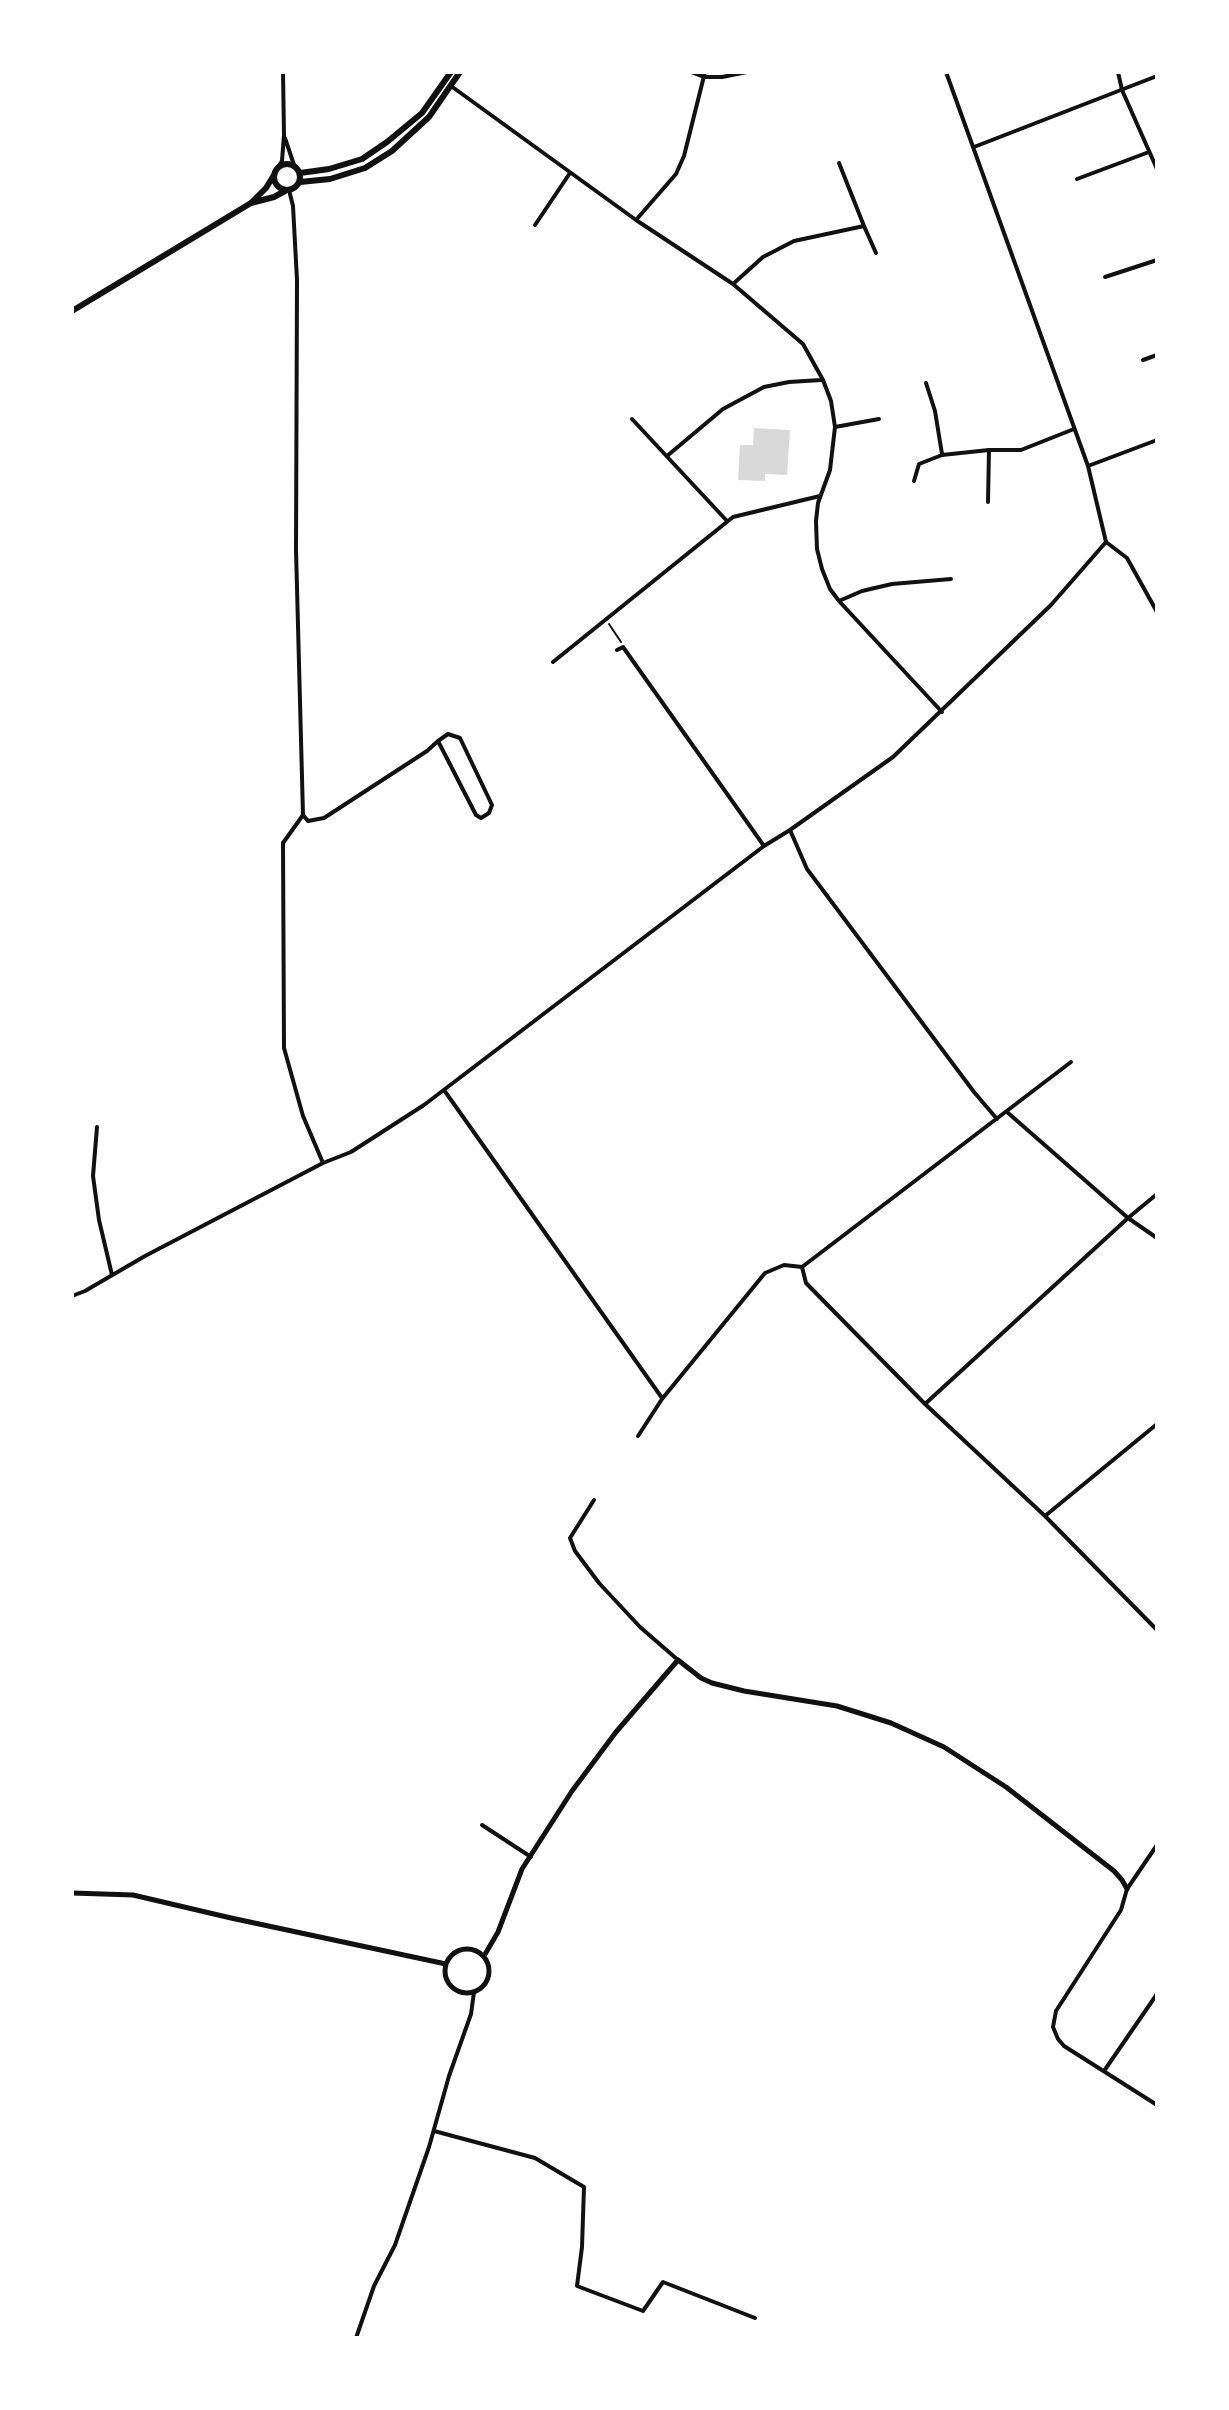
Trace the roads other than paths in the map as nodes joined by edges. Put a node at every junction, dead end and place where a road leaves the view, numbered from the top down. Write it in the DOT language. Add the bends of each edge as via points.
graph roads {
  1 [pos="283,72"];
  2 [pos="451,72"];
  3 [pos="460,72"];
  4 [pos="691,72"];
  5 [pos="747,72"];
  6 [pos="946,72"];
  7 [pos="1118,72"];
  8 [pos="704,74"];
  9 [pos="1157,76"];
  10 [pos="451,86"];
  11 [pos="1122,90"];
  12 [pos="284,135"];
  13 [pos="974,147"];
  14 [pos="1149,152"];
  15 [pos="839,163"];
  16 [pos="294,165"];
  17 [pos="278,167"];
  18 [pos="1157,169"];
  19 [pos="300,173"];
  20 [pos="570,173"];
  21 [pos="274,175"];
  22 [pos="1077,179"];
  23 [pos="300,182"];
  24 [pos="287,190"];
  25 [pos="251,203"];
  26 [pos="636,220"];
  27 [pos="535,225"];
  28 [pos="864,226"];
  29 [pos="876,253"];
  30 [pos="1157,260"];
  31 [pos="1105,277"];
  32 [pos="733,284"];
  33 [pos="72,311"];
  34 [pos="1157,355"];
  35 [pos="1143,360"];
  36 [pos="823,380"];
  37 [pos="926,383"];
  38 [pos="632,419"];
  39 [pos="879,419"];
  40 [pos="835,427"];
  41 [pos="1074,429"];
  42 [pos="1157,440"];
  43 [pos="989,450"];
  44 [pos="942,455"];
  45 [pos="667,456"];
  46 [pos="1088,466"];
  47 [pos="914,481"];
  48 [pos="820,496"];
  49 [pos="988,502"];
  50 [pos="727,521"];
  51 [pos="1106,542"];
  52 [pos="951,579"];
  53 [pos="839,601"];
  54 [pos="1157,612"];
  55 [pos="617,650"];
  56 [pos="553,662"];
  57 [pos="942,712"];
  58 [pos="438,741"];
  59 [pos="303,815"];
  60 [pos="790,830"];
  61 [pos="764,846"];
  62 [pos="1071,1062"];
  63 [pos="444,1090"];
  64 [pos="1007,1112"];
  65 [pos="997,1119"];
  66 [pos="97,1127"];
  67 [pos="323,1163"];
  68 [pos="1157,1194"];
  69 [pos="1128,1218"];
  70 [pos="1157,1238"];
  71 [pos="802,1267"];
  72 [pos="112,1275"];
  73 [pos="72,1296"];
  74 [pos="662,1399"];
  75 [pos="925,1404"];
  76 [pos="1157,1424"];
  77 [pos="638,1436"];
  78 [pos="594,1500"];
  79 [pos="1045,1516"];
  80 [pos="1157,1630"];
  81 [pos="678,1660"];
  82 [pos="482,1825"];
  83 [pos="1157,1845"];
  84 [pos="531,1857"];
  85 [pos="1127,1889"];
  86 [pos="72,1893"];
  87 [pos="484,1956"];
  88 [pos="446,1964"];
  89 [pos="474,1992"];
  90 [pos="1157,1994"];
  91 [pos="1104,2071"];
  92 [pos="1157,2105"];
  93 [pos="434,2131"];
  94 [pos="755,2318"];
  95 [pos="356,2338"];
  1 -- 12 [label="street"];
  2 -- 19 [label="main road" via="422,113 362,159"];
  3 -- 10 [label="main road"];
  4 -- 8 [label="street"];
  5 -- 8 [label="street"];
  6 -- 13 [label="street"];
  7 -- 11 [label="street"];
  8 -- 26 [label="street" via="676,174"];
  9 -- 11 [label="street"];
  10 -- 20 [label="street"];
  10 -- 23 [label="main road" via="429,117 392,151 365,168"];
  11 -- 13 [label="street"];
  11 -- 14 [label="street"];
  12 -- 16 [label="street"];
  12 -- 17 [label="street"];
  13 -- 41 [label="street"];
  14 -- 18 [label="street"];
  14 -- 22 [label="street"];
  15 -- 28 [label="street"];
  16 -- 17 [label="main road"];
  16 -- 19 [label="main road"];
  17 -- 21 [label="main road"];
  19 -- 23 [label="main road"];
  20 -- 26 [label="street"];
  20 -- 27 [label="street"];
  21 -- 24 [label="main road" via="277,186"];
  21 -- 25 [label="main road"];
  23 -- 24 [label="main road"];
  24 -- 25 [label="main road"];
  24 -- 59 [label="street" via="293,206 297,280 296,550"];
  25 -- 33 [label="main road"];
  26 -- 32 [label="street"];
  28 -- 29 [label="street"];
  28 -- 32 [label="street" via="794,241 763,257"];
  30 -- 31 [label="street"];
  32 -- 36 [label="street" via="803,344"];
  34 -- 35 [label="street"];
  36 -- 40 [label="street"];
  36 -- 45 [label="street" via="764,387 723,409"];
  37 -- 44 [label="street"];
  38 -- 45 [label="street"];
  39 -- 40 [label="street"];
  40 -- 48 [label="street" via="830,470"];
  41 -- 43 [label="street" via="1021,450"];
  41 -- 46 [label="street"];
  42 -- 46 [label="street"];
  43 -- 44 [label="street"];
  43 -- 49 [label="street"];
  44 -- 47 [label="street" via="919,464"];
  45 -- 50 [label="street"];
  46 -- 51 [label="street"];
  48 -- 50 [label="street"];
  48 -- 53 [label="street" via="817,549"];
  50 -- 56 [label="street"];
  51 -- 54 [label="street" via="1127,558"];
  51 -- 57 [label="street" via="1051,605"];
  52 -- 53 [label="street" via="892,584"];
  53 -- 57 [label="street"];
  55 -- 61 [label="street" via="623,647"];
  57 -- 60 [label="street" via="893,757"];
  58 -- 58 [label="street" via="476,815 489,813 492,805 460,738 448,734"];
  58 -- 59 [label="street" via="324,818 308,821"];
  59 -- 67 [label="street" via="283,843 284,1048"];
  60 -- 61 [label="street"];
  60 -- 65 [label="street" via="807,869"];
  61 -- 63 [label="street"];
  62 -- 64 [label="street"];
  63 -- 67 [label="street" via="373,1140"];
  63 -- 74 [label="street"];
  64 -- 65 [label="street"];
  64 -- 69 [label="street"];
  65 -- 71 [label="street"];
  66 -- 72 [label="street" via="93,1176"];
  67 -- 72 [label="street"];
  68 -- 69 [label="street"];
  69 -- 70 [label="street"];
  69 -- 75 [label="street"];
  71 -- 74 [label="street" via="784,1265 765,1273"];
  71 -- 75 [label="street" via="806,1283"];
  72 -- 73 [label="street"];
  74 -- 77 [label="street"];
  75 -- 79 [label="street"];
  76 -- 79 [label="street"];
  78 -- 81 [label="street" via="570,1538 575,1551 640,1627"];
  79 -- 80 [label="street"];
  81 -- 84 [label="street" via="616,1732"];
  81 -- 85 [label="street" via="712,1683 837,1706 944,1747 1006,1787 1114,1871"];
  82 -- 84 [label="street"];
  83 -- 85 [label="street"];
  84 -- 87 [label="street"];
  85 -- 91 [label="street" via="1121,1910 1053,2019 1064,2046"];
  86 -- 88 [label="street" via="133,1895"];
  87 -- 88 [label="street" via="464,1950"];
  87 -- 89 [label="street" via="487,1981"];
  88 -- 89 [label="street" via="451,1986"];
  89 -- 93 [label="street"];
  90 -- 91 [label="street"];
  91 -- 92 [label="street"];
  93 -- 94 [label="street" via="535,2158 584,2187 577,2286 643,2311 663,2282"];
  93 -- 95 [label="street"];
}
